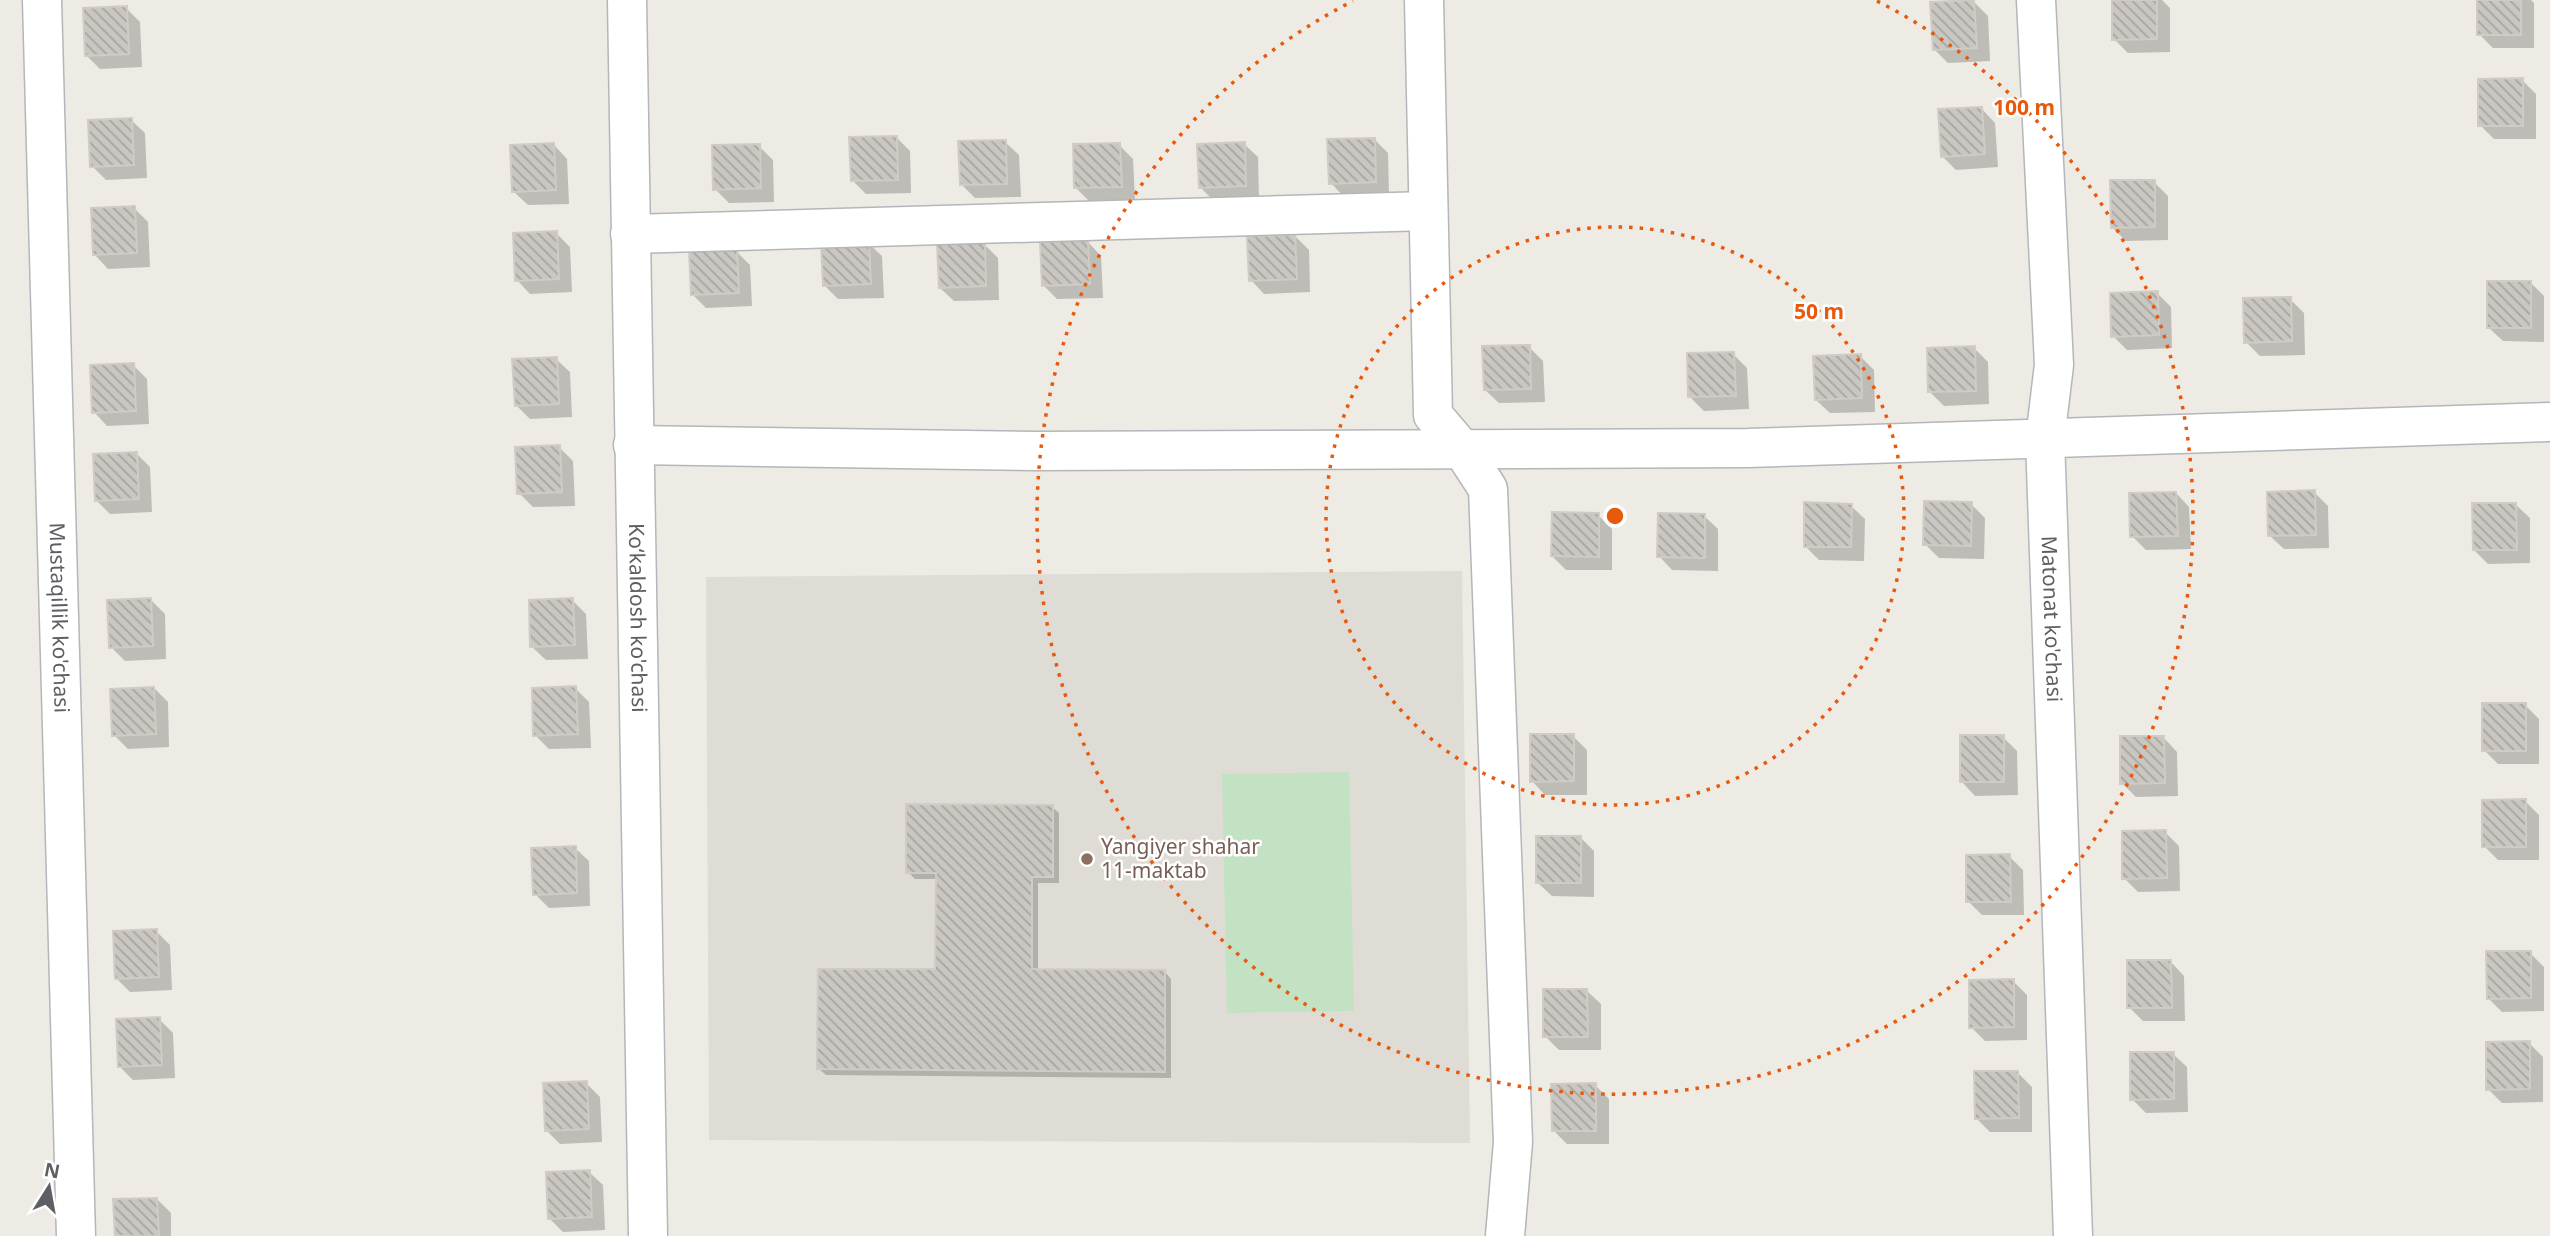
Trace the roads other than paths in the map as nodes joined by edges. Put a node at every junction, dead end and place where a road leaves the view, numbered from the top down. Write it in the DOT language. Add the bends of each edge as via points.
graph roads {
  1 [pos="42,0"];
  2 [pos="626,0"];
  3 [pos="1424,0"];
  4 [pos="2036,0"];
  5 [pos="1428,211"];
  6 [pos="630,233"];
  7 [pos="2550,422"];
  8 [pos="2045,439"];
  9 [pos="633,445"];
  10 [pos="1462,449"];
  11 [pos="76,1236"];
  12 [pos="648,1236"];
  13 [pos="1506,1236"];
  14 [pos="2073,1236"];
  1 -- 11 [label="street, Mustaqillik ko'chasi"];
  2 -- 6 [label="street, Ko‘kaldosh ko'chasi"];
  3 -- 5 [label="street"];
  4 -- 8 [label="street, Matonat ko'chasi" via="2054,365"];
  5 -- 6 [label="street"];
  5 -- 10 [label="street" via="1433,415"];
  6 -- 9 [label="street, Ko‘kaldosh ko'chasi"];
  7 -- 8 [label="street"];
  8 -- 10 [label="street" via="1748,448"];
  8 -- 14 [label="street, Matonat ko'chasi"];
  9 -- 10 [label="street" via="1035,451"];
  9 -- 12 [label="street, Ko‘kaldosh ko'chasi"];
  10 -- 13 [label="street" via="1488,489 1513,1142"];
}
